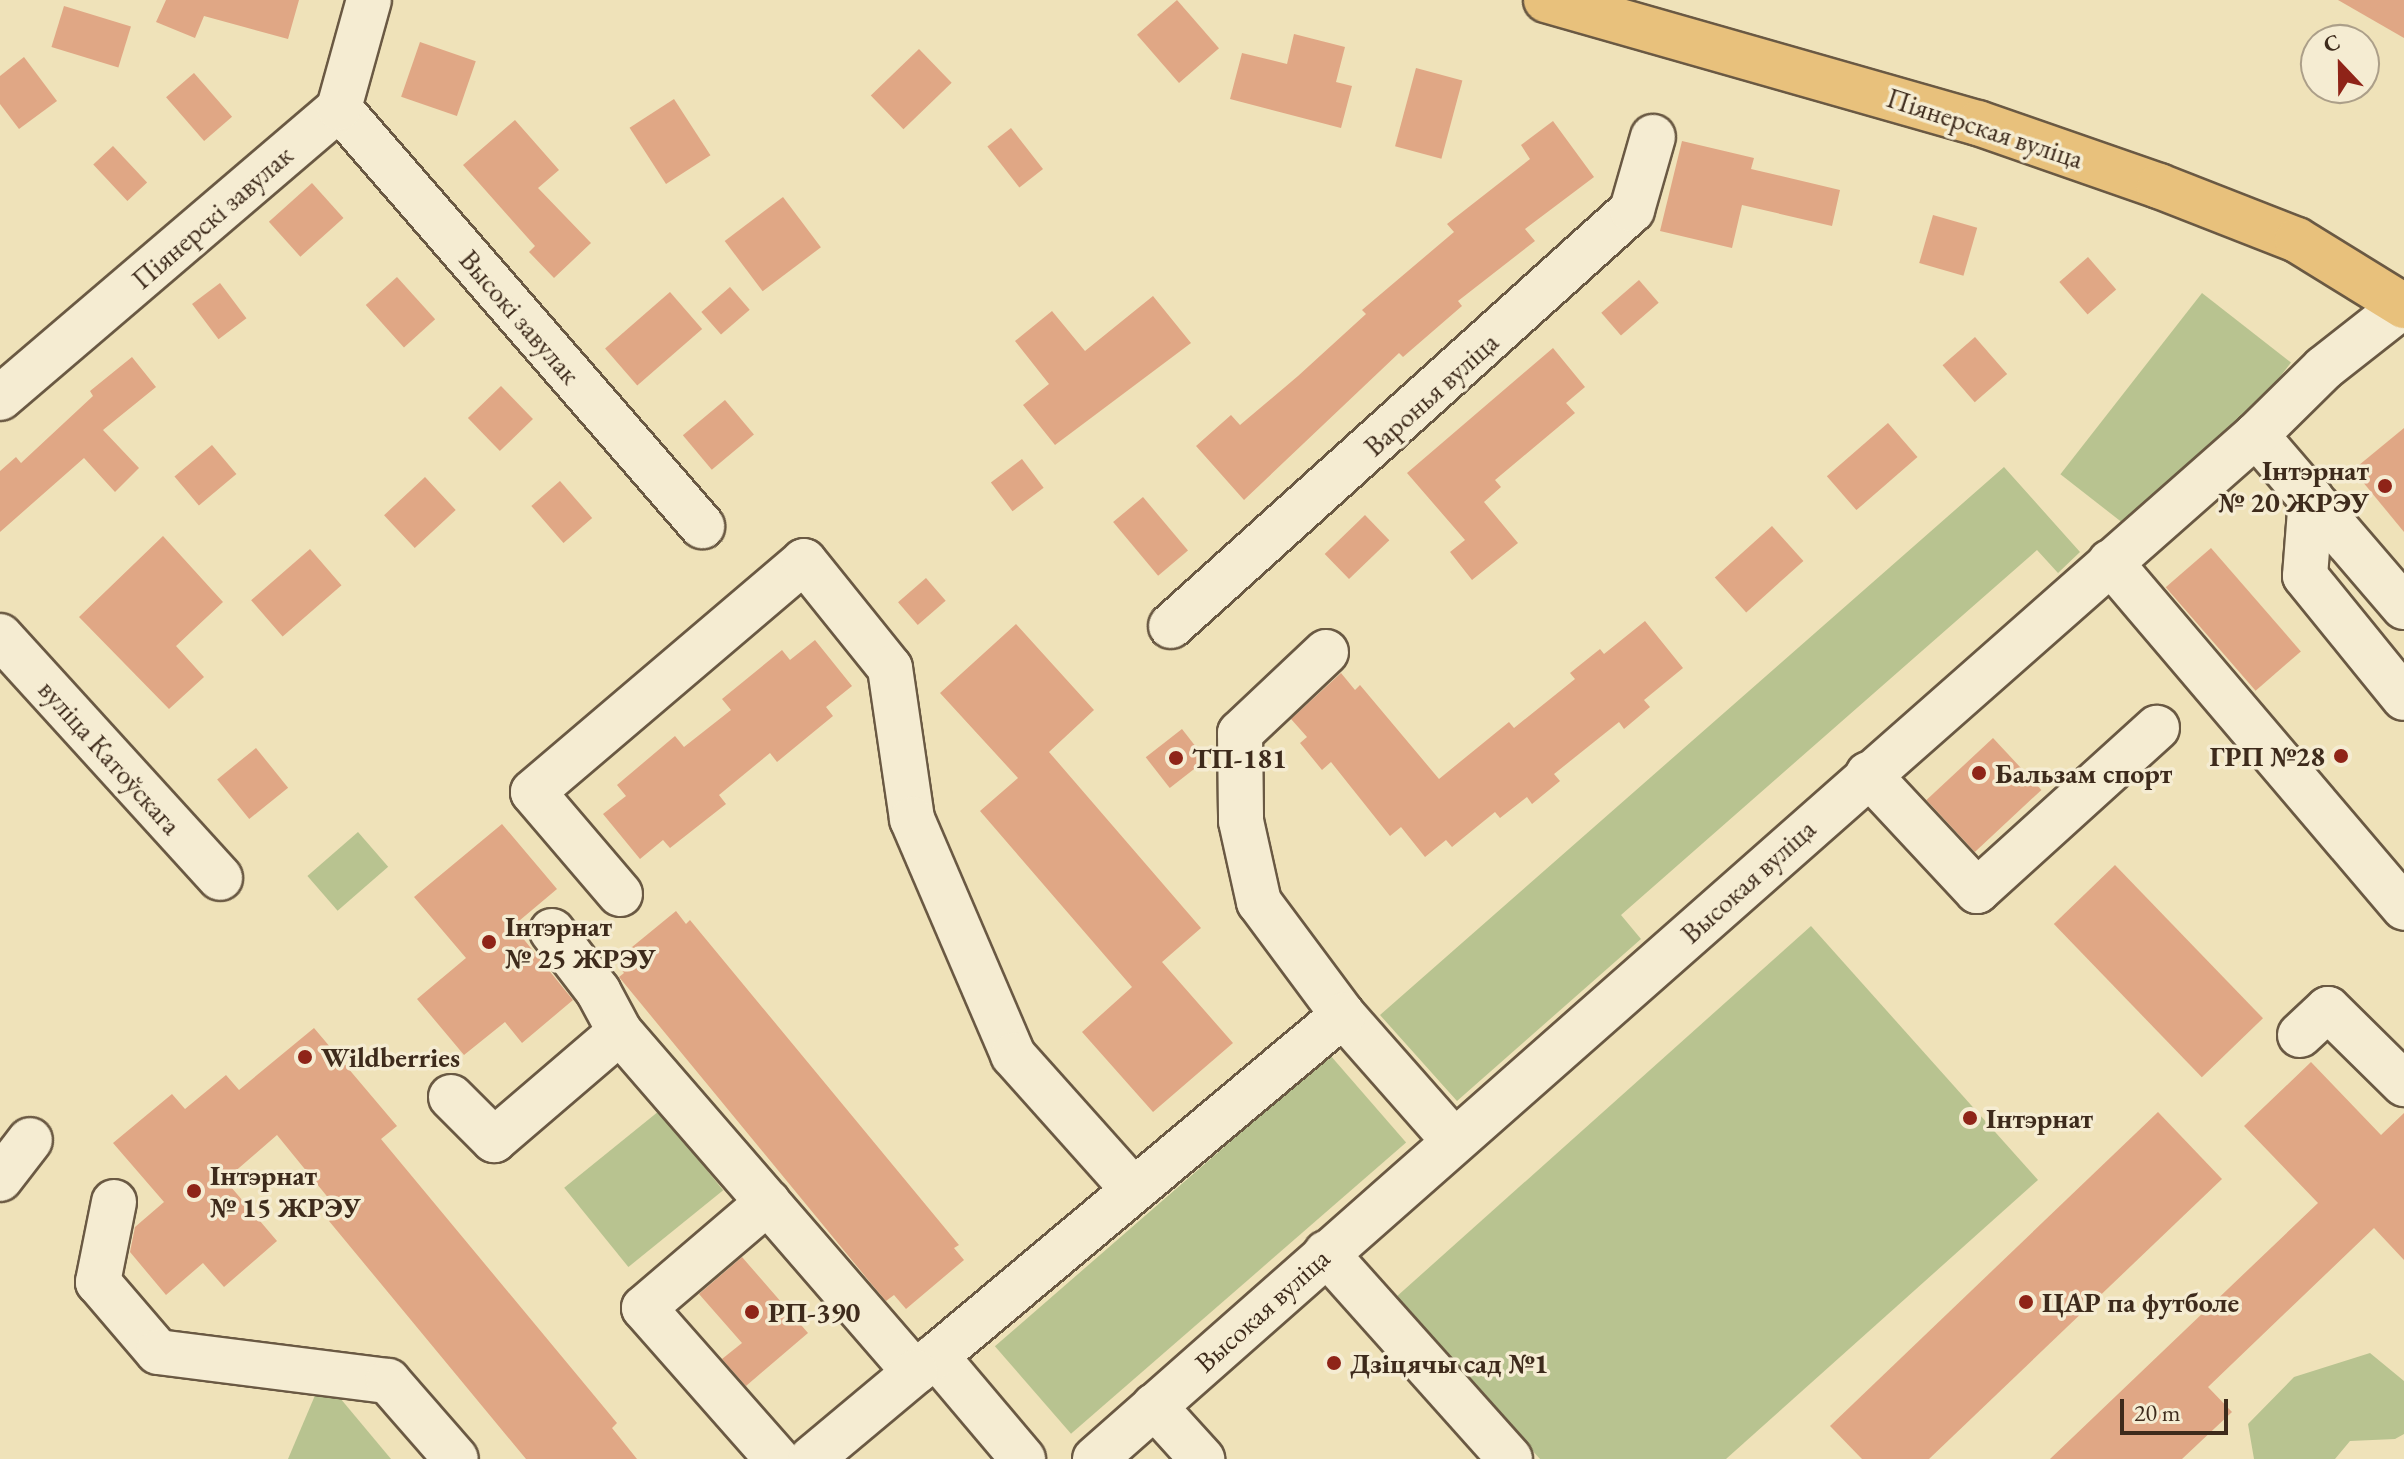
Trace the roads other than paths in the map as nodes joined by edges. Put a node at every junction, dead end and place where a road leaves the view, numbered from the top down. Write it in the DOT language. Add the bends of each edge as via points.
graph roads {
  1 [pos="369,0"];
  2 [pos="1546,0"];
  3 [pos="339,108"];
  4 [pos="1653,137"];
  5 [pos="2404,305"];
  6 [pos="0,398"];
  7 [pos="2256,435"];
  8 [pos="2311,498"];
  9 [pos="702,526"];
  10 [pos="2110,562"];
  11 [pos="2404,607"];
  12 [pos="1171,626"];
  13 [pos="0,636"];
  14 [pos="1326,652"];
  15 [pos="2404,698"];
  16 [pos="2157,728"];
  17 [pos="1868,774"];
  18 [pos="220,878"];
  19 [pos="620,894"];
  20 [pos="2404,908"];
  21 [pos="552,931"];
  22 [pos="1343,1015"];
  23 [pos="620,1032"];
  24 [pos="2300,1035"];
  25 [pos="2404,1084"];
  26 [pos="451,1097"];
  27 [pos="30,1140"];
  28 [pos="1454,1141"];
  29 [pos="0,1179"];
  30 [pos="1133,1189"];
  31 [pos="114,1202"];
  32 [pos="768,1202"];
  33 [pos="1326,1253"];
  34 [pos="926,1364"];
  35 [pos="1154,1406"];
  36 [pos="456,1459"];
  37 [pos="777,1459"];
  38 [pos="811,1459"];
  39 [pos="1023,1459"];
  40 [pos="1095,1459"];
  41 [pos="1202,1459"];
  42 [pos="1510,1459"];
  1 -- 3 [label="street"];
  2 -- 5 [label="main road, Піянерская вуліца" via="1978,123 2145,181 2297,240"];
  3 -- 6 [label="street, Піянерскі завулак"];
  3 -- 9 [label="street, Высокі завулак"];
  4 -- 12 [label="street, Варонья вуліца" via="1632,210"];
  5 -- 7 [label="street, Высокая вуліца" via="2324,368"];
  7 -- 8 [label="street"];
  7 -- 10 [label="street, Высокая вуліца"];
  8 -- 11 [label="street"];
  8 -- 15 [label="street" via="2305,576"];
  10 -- 17 [label="street, Высокая вуліца"];
  10 -- 20 [label="street"];
  13 -- 18 [label="street, вуліца Катоўскага"];
  14 -- 22 [label="street" via="1240,733 1241,821 1259,902"];
  16 -- 17 [label="street" via="1977,891"];
  17 -- 28 [label="street, Высокая вуліца"];
  19 -- 30 [label="street" via="533,792 804,561 890,668 912,819 1013,1055"];
  21 -- 23 [label="street" via="598,991"];
  22 -- 28 [label="street"];
  22 -- 30 [label="street"];
  23 -- 26 [label="street" via="494,1140"];
  23 -- 32 [label="street"];
  24 -- 25 [label="street" via="2328,1009"];
  27 -- 29 [label="street"];
  28 -- 33 [label="street, Высокая вуліца"];
  30 -- 34 [label="street"];
  31 -- 36 [label="street" via="98,1282 158,1352 388,1381"];
  32 -- 34 [label="street"];
  32 -- 37 [label="street" via="644,1308"];
  33 -- 35 [label="street, Высокая вуліца"];
  33 -- 42 [label="street"];
  34 -- 38 [label="street"];
  34 -- 39 [label="street"];
  35 -- 40 [label="street, Высокая вуліца"];
  35 -- 41 [label="street"];
}
